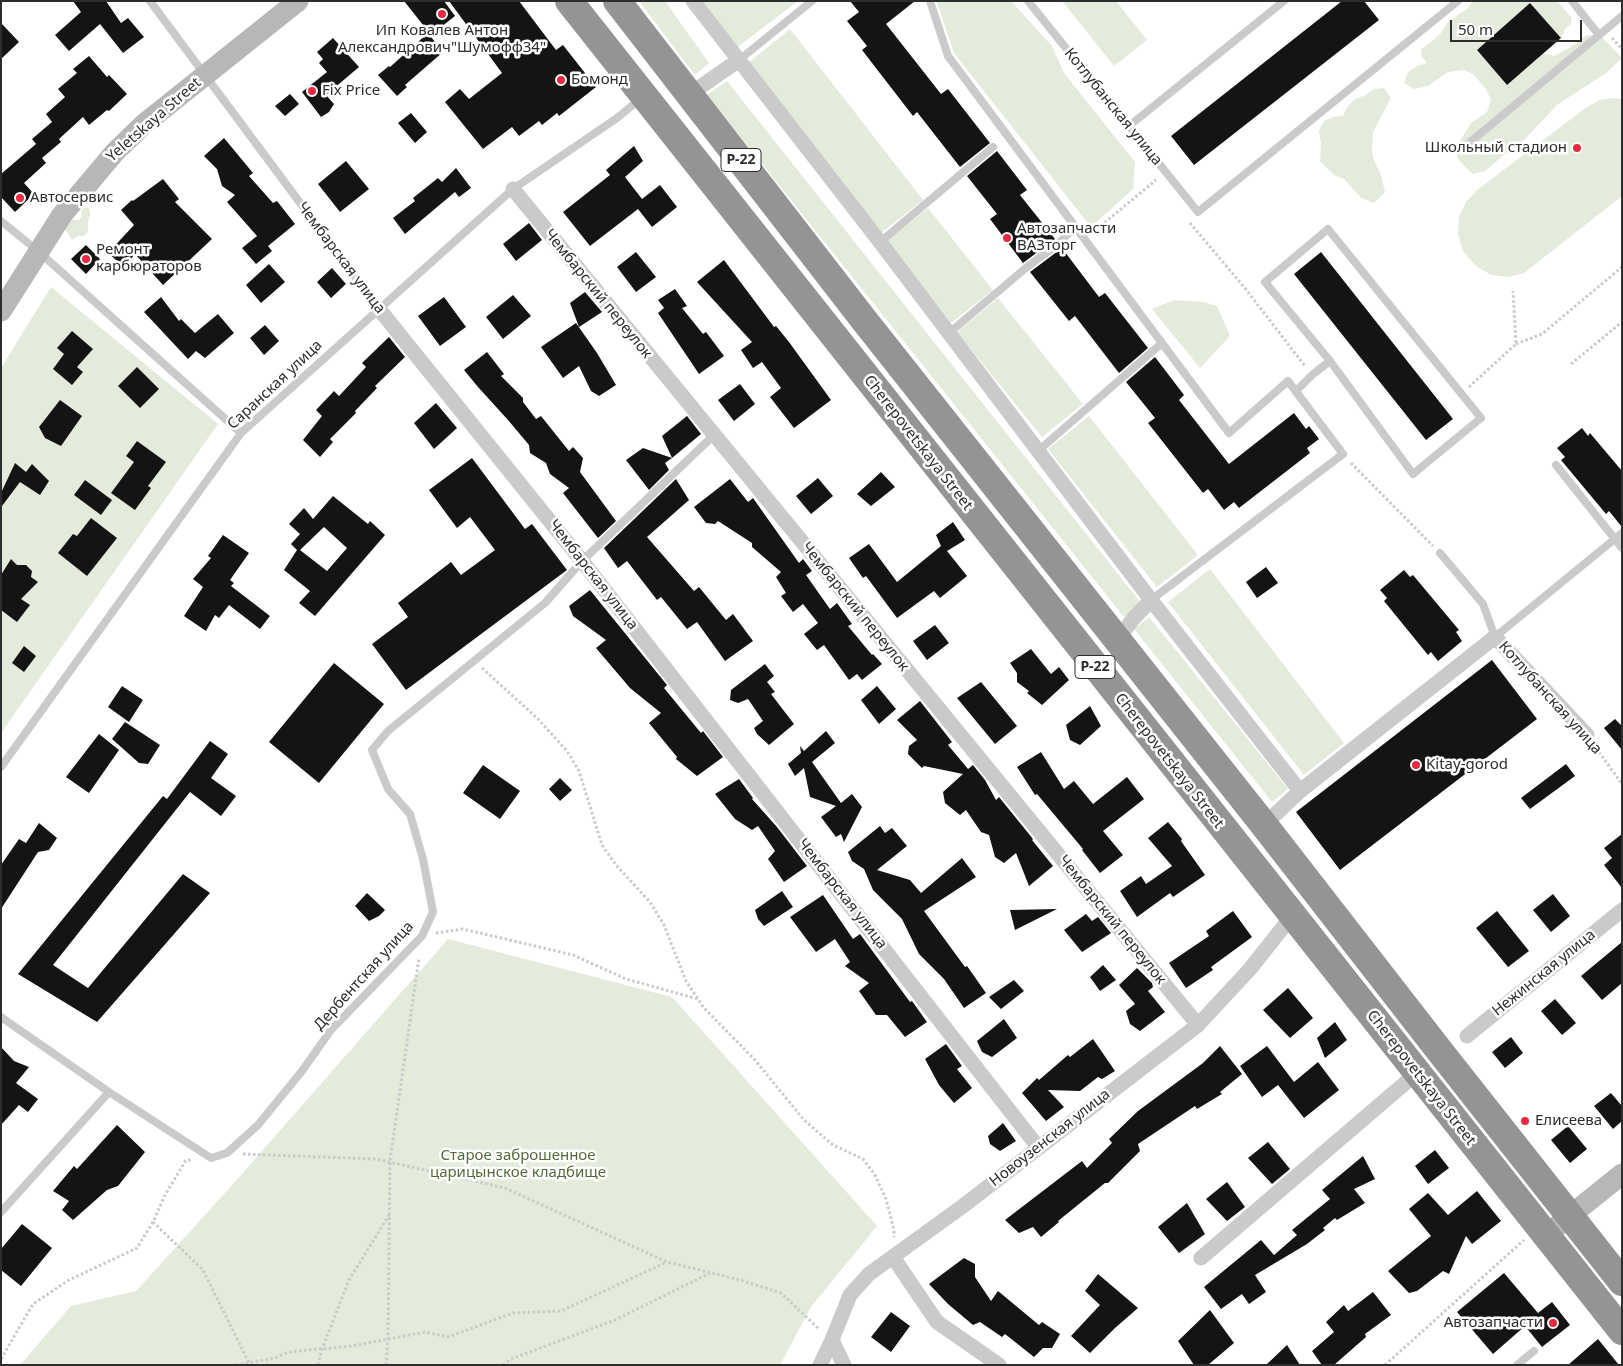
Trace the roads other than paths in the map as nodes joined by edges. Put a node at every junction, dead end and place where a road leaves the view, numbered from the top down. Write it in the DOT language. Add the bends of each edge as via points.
graph roads {
  1 [pos="150,1"];
  2 [pos="298,1"];
  3 [pos="569,1"];
  4 [pos="617,1"];
  5 [pos="692,1"];
  6 [pos="812,1"];
  7 [pos="930,1"];
  8 [pos="1028,1"];
  9 [pos="1284,1"];
  10 [pos="1458,1"];
  11 [pos="1572,1"];
  12 [pos="1622,16"];
  13 [pos="1599,35"];
  14 [pos="739,60"];
  15 [pos="205,75"];
  16 [pos="690,94"];
  17 [pos="644,96"];
  18 [pos="1129,126"];
  19 [pos="993,147"];
  20 [pos="1463,148"];
  21 [pos="513,189"];
  22 [pos="1,222"];
  23 [pos="1075,227"];
  24 [pos="880,242"];
  25 [pos="38,251"];
  26 [pos="379,309"];
  27 [pos="1,311"];
  28 [pos="949,333"];
  29 [pos="1162,343"];
  30 [pos="1330,361"];
  31 [pos="1296,391"];
  32 [pos="241,432"];
  33 [pos="714,435"];
  34 [pos="1038,451"];
  35 [pos="1556,465"];
  36 [pos="1622,533"];
  37 [pos="1614,539"];
  38 [pos="1622,548"];
  39 [pos="1440,553"];
  40 [pos="582,561"];
  41 [pos="1151,600"];
  42 [pos="1495,637"];
  43 [pos="1117,640"];
  44 [pos="1587,735"];
  45 [pos="1,767"];
  46 [pos="1300,791"];
  47 [pos="1264,825"];
  48 [pos="1622,910"];
  49 [pos="1292,916"];
  50 [pos="1,1017"];
  51 [pos="1198,1025"];
  52 [pos="1467,1036"];
  53 [pos="1417,1073"];
  54 [pos="109,1092"];
  55 [pos="1038,1147"];
  56 [pos="1622,1174"];
  57 [pos="1,1212"];
  58 [pos="1570,1216"];
  59 [pos="1542,1232"];
  60 [pos="894,1257"];
  61 [pos="1201,1258"];
  62 [pos="1622,1282"];
  63 [pos="1622,1332"];
  64 [pos="832,1340"];
  65 [pos="1534,1351"];
  66 [pos="820,1365"];
  67 [pos="844,1365"];
  68 [pos="999,1365"];
  69 [pos="1517,1365"];
  1 -- 15 [label="lane, Чембарская улица"];
  2 -- 15 [label="main road, Yeletskaya Street"];
  3 -- 17 [label="highway, Cherepovetskaya Street / Р-22"];
  4 -- 16 [label="highway, Cherepovetskaya Street / Р-22"];
  5 -- 14 [label="street"];
  6 -- 14 [label="lane"];
  7 -- 23 [label="lane" via="948,56"];
  8 -- 18 [label="lane, Котлубанская улица"];
  9 -- 18 [label="lane"];
  10 -- 18 [label="lane, Котлубанская улица" via="1198,212"];
  11 -- 13 [label="lane"];
  12 -- 13 [label="lane"];
  13 -- 20 [label="lane"];
  14 -- 16 [label="street"];
  14 -- 24 [label="street"];
  15 -- 25 [label="main road, Yeletskaya Street" via="114,152 62,215"];
  15 -- 26 [label="lane, Чембарская улица"];
  16 -- 43 [label="highway, Cherepovetskaya Street / Р-22"];
  17 -- 21 [label="lane, Саранская улица"];
  17 -- 49 [label="highway, Cherepovetskaya Street / Р-22"];
  19 -- 24 [label="lane"];
  21 -- 26 [label="lane, Саранская улица"];
  21 -- 33 [label="street, Чембарский переулок"];
  22 -- 25 [label="lane"];
  23 -- 28 [label="lane"];
  23 -- 29 [label="lane"];
  24 -- 28 [label="street"];
  25 -- 27 [label="main road, Yeletskaya Street"];
  25 -- 32 [label="lane"];
  26 -- 32 [label="lane, Саранская улица"];
  26 -- 40 [label="street, Чембарская улица"];
  28 -- 34 [label="street"];
  29 -- 31 [label="lane" via="1229,433 1288,381"];
  29 -- 34 [label="lane"];
  30 -- 30 [label="lane" via="1265,282 1328,229 1481,418 1414,474"];
  30 -- 31 [label="lane"];
  31 -- 41 [label="lane" via="1343,454"];
  32 -- 45 [label="lane, Саранская улица"];
  33 -- 40 [label="lane, Дербентская улица"];
  33 -- 51 [label="street, Чембарский переулок"];
  34 -- 41 [label="street"];
  35 -- 37 [label="lane"];
  36 -- 37 [label="lane"];
  37 -- 38 [label="lane"];
  37 -- 42 [label="lane"];
  39 -- 42 [label="lane" via="1483,604"];
  40 -- 54 [label="lane, Дербентская улица" via="545,603 388,731 372,750 388,789 410,814 433,912 422,936 331,1030 258,1125 228,1153 211,1158"];
  40 -- 55 [label="street, Чембарская улица"];
  41 -- 43 [label="street"];
  41 -- 46 [label="street"];
  42 -- 44 [label="street, Котлубанская улица"];
  42 -- 46 [label="street"];
  43 -- 47 [label="highway, Cherepovetskaya Street / Р-22"];
  46 -- 47 [label="street"];
  47 -- 58 [label="highway, Cherepovetskaya Street / Р-22"];
  48 -- 52 [label="street, Нежинская улица"];
  49 -- 51 [label="street, Новоузенская улица" via="1250,969"];
  49 -- 53 [label="highway, Cherepovetskaya Street / Р-22"];
  50 -- 54 [label="lane"];
  51 -- 55 [label="street, Новоузенская улица"];
  53 -- 59 [label="highway, Cherepovetskaya Street / Р-22"];
  53 -- 61 [label="street"];
  54 -- 57 [label="lane"];
  55 -- 60 [label="street, Новоузенская улица"];
  56 -- 58 [label="main road"];
  58 -- 59 [label="main road"];
  58 -- 62 [label="highway, Cherepovetskaya Street / Р-22"];
  59 -- 63 [label="highway, Cherepovetskaya Street / Р-22"];
  60 -- 64 [label="street, Новоузенская улица" via="869,1274 850,1294"];
  60 -- 68 [label="street" via="937,1322"];
  64 -- 66 [label="street, Новоузенская улица"];
  64 -- 67 [label="street"];
  65 -- 69 [label="lane"];
}
